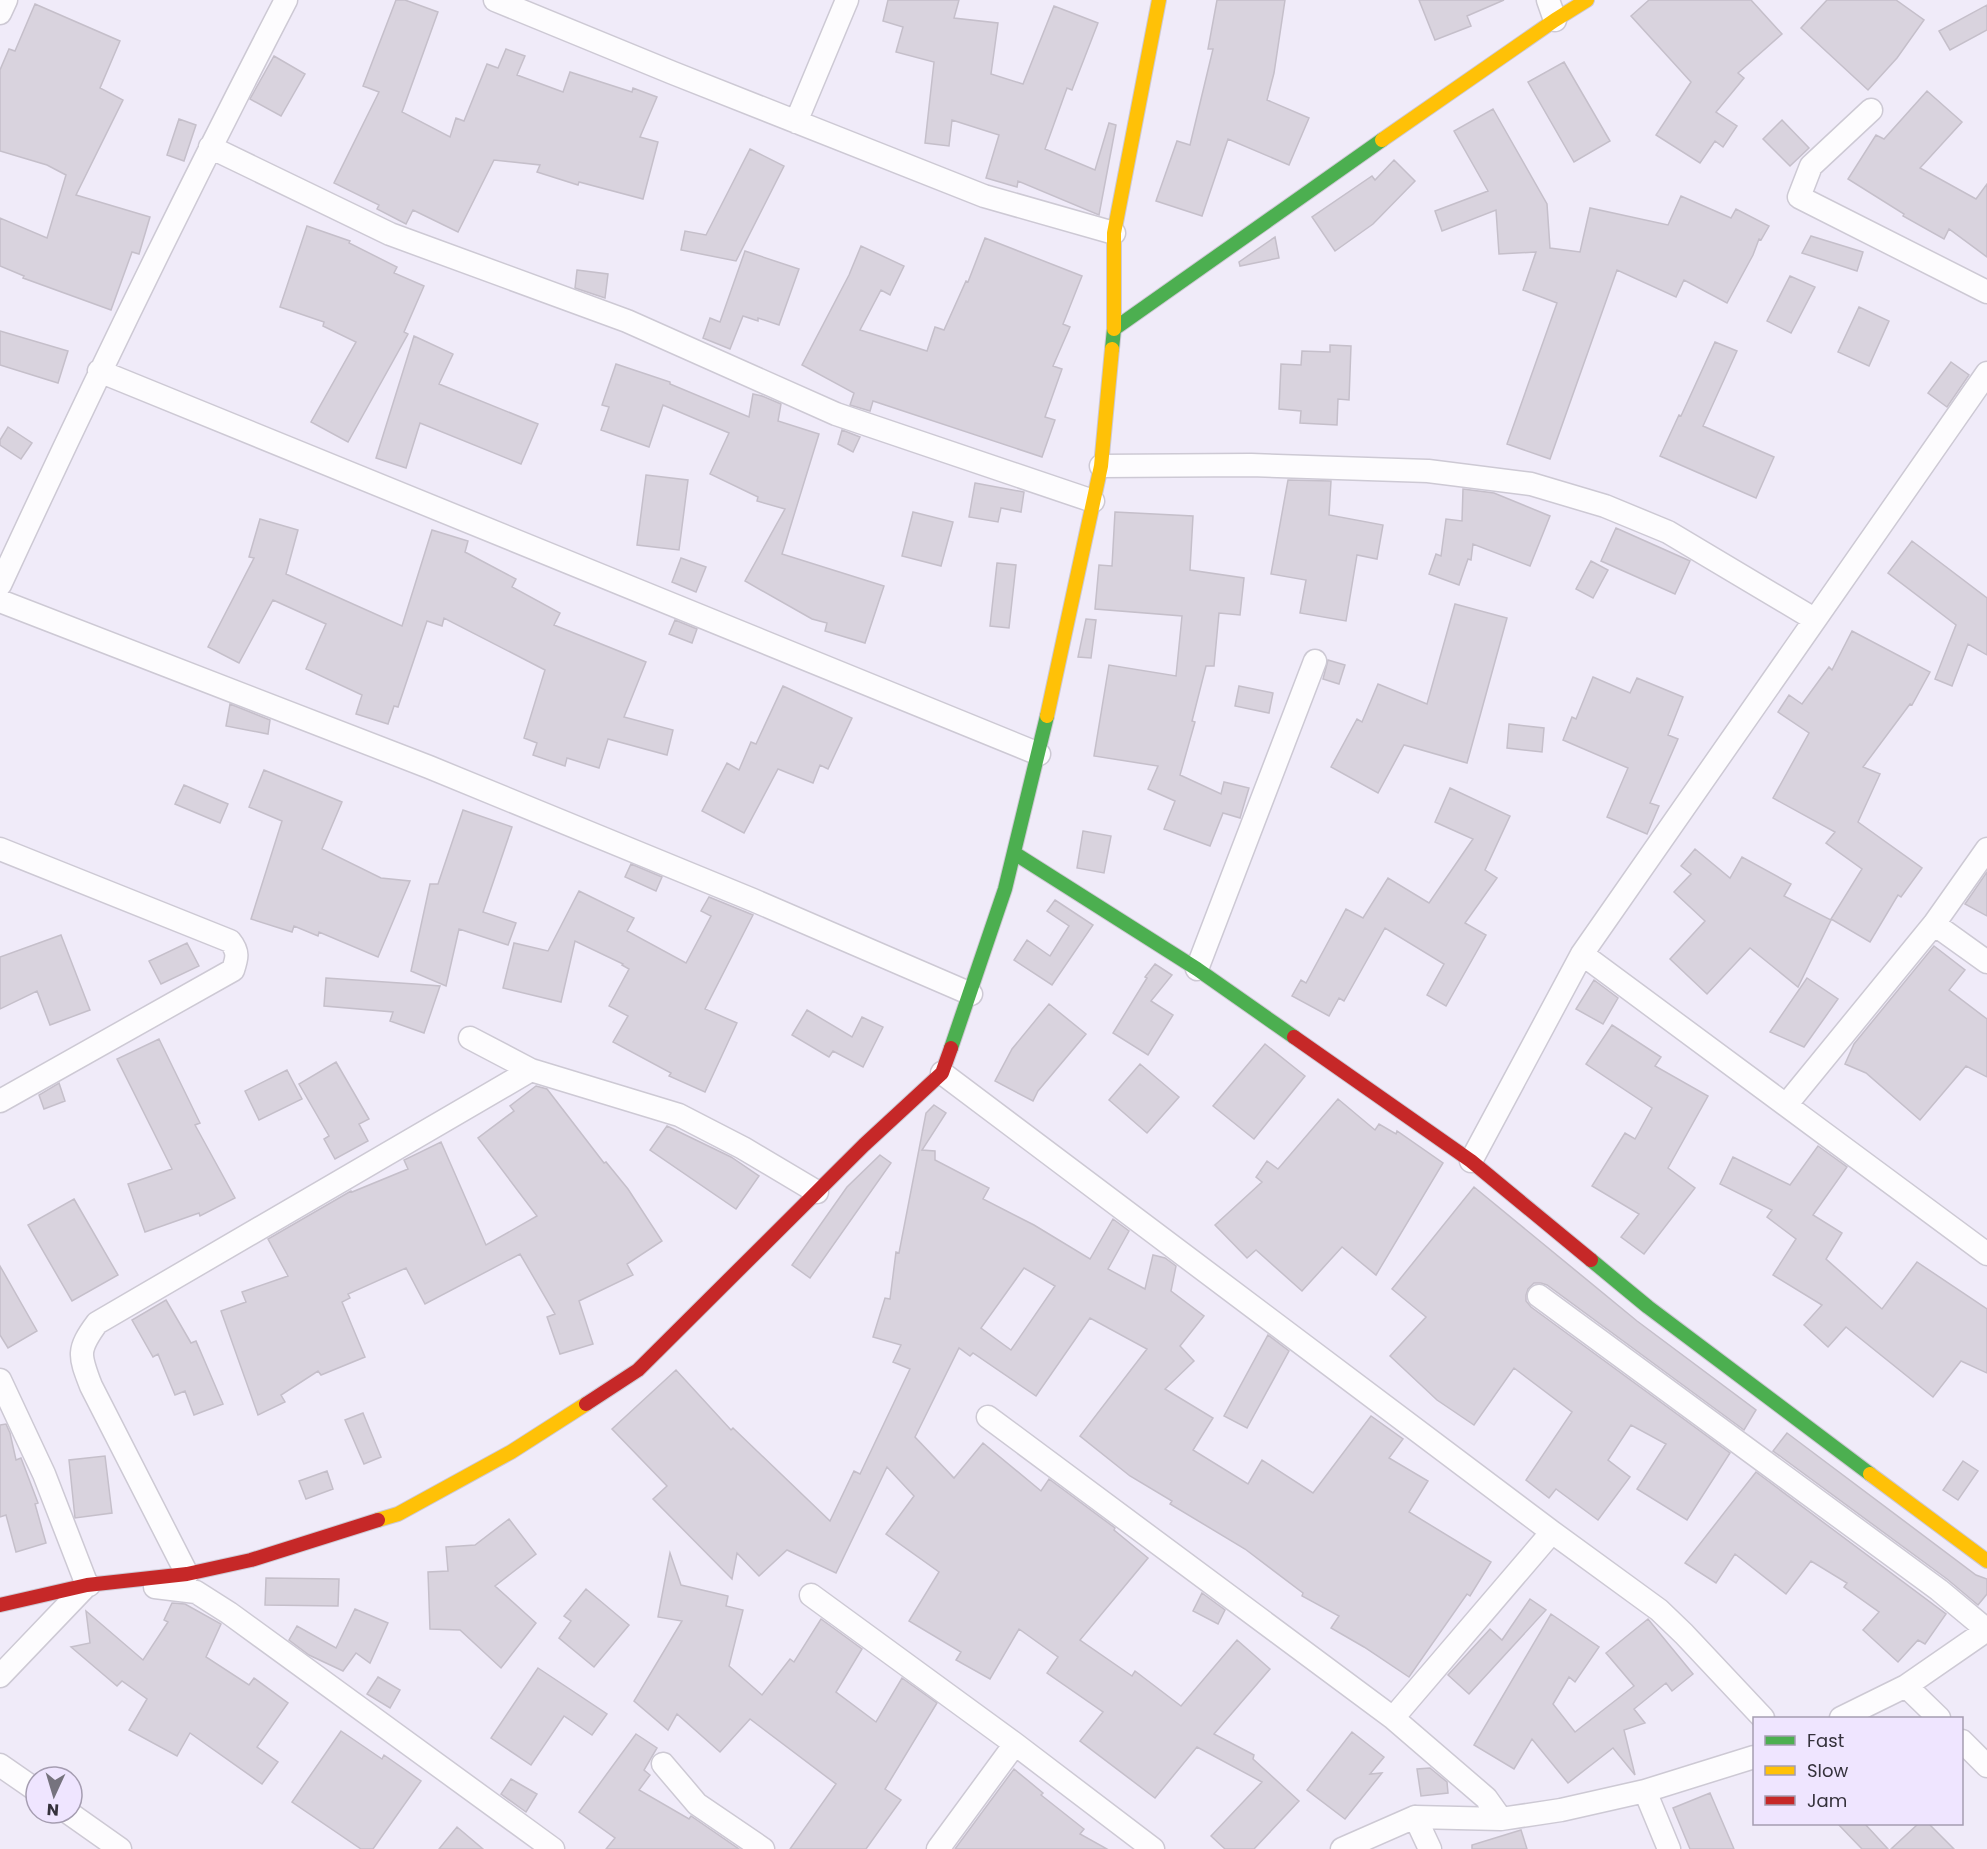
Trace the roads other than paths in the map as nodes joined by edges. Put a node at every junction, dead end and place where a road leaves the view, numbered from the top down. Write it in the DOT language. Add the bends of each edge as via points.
graph roads {
  1 [pos="6,0"];
  2 [pos="286,0"];
  3 [pos="495,0"];
  4 [pos="846,0"];
  5 [pos="1158,0"];
  6 [pos="1587,0"];
  7 [pos="1551,10"];
  8 [pos="0,13"];
  9 [pos="1871,110"];
  10 [pos="796,122"];
  11 [pos="210,147"];
  12 [pos="1114,233"];
  13 [pos="1987,292"];
  14 [pos="1114,329"];
  15 [pos="99,371"];
  16 [pos="1987,373"];
  17 [pos="1101,466"];
  18 [pos="1093,501"];
  19 [pos="0,585"];
  20 [pos="0,601"];
  21 [pos="1814,619"];
  22 [pos="1315,661"];
  23 [pos="1039,754"];
  24 [pos="0,849"];
  25 [pos="1987,849"];
  26 [pos="1014,853"];
  27 [pos="1934,924"];
  28 [pos="1582,954"];
  29 [pos="1987,962"];
  30 [pos="1197,969"];
  31 [pos="971,994"];
  32 [pos="470,1038"];
  33 [pos="531,1070"];
  34 [pos="942,1072"];
  35 [pos="0,1101"];
  36 [pos="1786,1105"];
  37 [pos="1471,1161"];
  38 [pos="817,1192"];
  39 [pos="1987,1254"];
  40 [pos="1539,1296"];
  41 [pos="0,1380"];
  42 [pos="988,1417"];
  43 [pos="1552,1532"];
  44 [pos="1987,1561"];
  45 [pos="187,1574"];
  46 [pos="87,1585"];
  47 [pos="811,1595"];
  48 [pos="0,1605"];
  49 [pos="1987,1630"];
  50 [pos="0,1676"];
  51 [pos="1906,1686"];
  52 [pos="1761,1717"];
  53 [pos="1845,1717"];
  54 [pos="1937,1717"];
  55 [pos="1393,1718"];
  56 [pos="1963,1742"];
  57 [pos="1015,1744"];
  58 [pos="1753,1758"];
  59 [pos="663,1764"];
  60 [pos="0,1765"];
  61 [pos="1987,1766"];
  62 [pos="24,1782"];
  63 [pos="1645,1791"];
  64 [pos="1415,1817"];
  65 [pos="1501,1818"];
  66 [pos="84,1824"];
  67 [pos="120,1849"];
  68 [pos="553,1849"];
  69 [pos="763,1849"];
  70 [pos="938,1849"];
  71 [pos="1153,1849"];
  72 [pos="1342,1849"];
  73 [pos="1430,1849"];
  74 [pos="1669,1849"];
  1 -- 8 [label="street"];
  2 -- 11 [label="street"];
  3 -- 10 [label="street"];
  4 -- 10 [label="street"];
  5 -- 12 [label="street"];
  6 -- 7 [label="street"];
  7 -- 14 [label="street"];
  9 -- 13 [label="street" via="1811,166 1798,197"];
  10 -- 12 [label="street" via="984,196"];
  11 -- 15 [label="street"];
  11 -- 18 [label="street" via="390,234 627,321 836,414"];
  12 -- 14 [label="street"];
  14 -- 17 [label="street"];
  15 -- 19 [label="street"];
  15 -- 23 [label="street"];
  16 -- 21 [label="street"];
  17 -- 18 [label="street"];
  17 -- 21 [label="street" via="1251,465 1428,471 1531,484 1605,506 1668,532"];
  18 -- 23 [label="street"];
  20 -- 31 [label="street" via="429,767"];
  21 -- 28 [label="street"];
  22 -- 30 [label="street"];
  23 -- 26 [label="street"];
  24 -- 35 [label="street" via="230,942 238,956 233,970"];
  25 -- 27 [label="street"];
  26 -- 30 [label="street"];
  26 -- 31 [label="street"];
  27 -- 29 [label="street"];
  27 -- 36 [label="street"];
  28 -- 36 [label="street"];
  28 -- 37 [label="street"];
  30 -- 37 [label="street"];
  31 -- 34 [label="street"];
  32 -- 33 [label="street"];
  33 -- 38 [label="street" via="679,1115"];
  33 -- 45 [label="street" via="97,1323 83,1342 82,1363 92,1386"];
  34 -- 38 [label="street"];
  34 -- 43 [label="street"];
  36 -- 39 [label="street"];
  37 -- 44 [label="street" via="1648,1307"];
  38 -- 45 [label="street" via="638,1370 511,1452 398,1514 251,1560"];
  40 -- 49 [label="street" via="1939,1590"];
  41 -- 46 [label="street" via="44,1474"];
  42 -- 55 [label="street"];
  43 -- 52 [label="street" via="1659,1610"];
  43 -- 55 [label="street"];
  45 -- 46 [label="street"];
  46 -- 48 [label="street"];
  46 -- 50 [label="street"];
  46 -- 68 [label="street" via="196,1592"];
  47 -- 57 [label="street"];
  49 -- 51 [label="street"];
  51 -- 53 [label="street"];
  51 -- 54 [label="street"];
  55 -- 65 [label="street" via="1486,1798"];
  56 -- 61 [label="street"];
  57 -- 70 [label="street"];
  57 -- 71 [label="street"];
  58 -- 63 [label="street"];
  59 -- 69 [label="street" via="697,1804"];
  60 -- 62 [label="street"];
  63 -- 65 [label="street" via="1561,1810"];
  63 -- 74 [label="street"];
  64 -- 65 [label="street"];
  64 -- 72 [label="street"];
  64 -- 73 [label="street"];
  66 -- 67 [label="street"];
}
